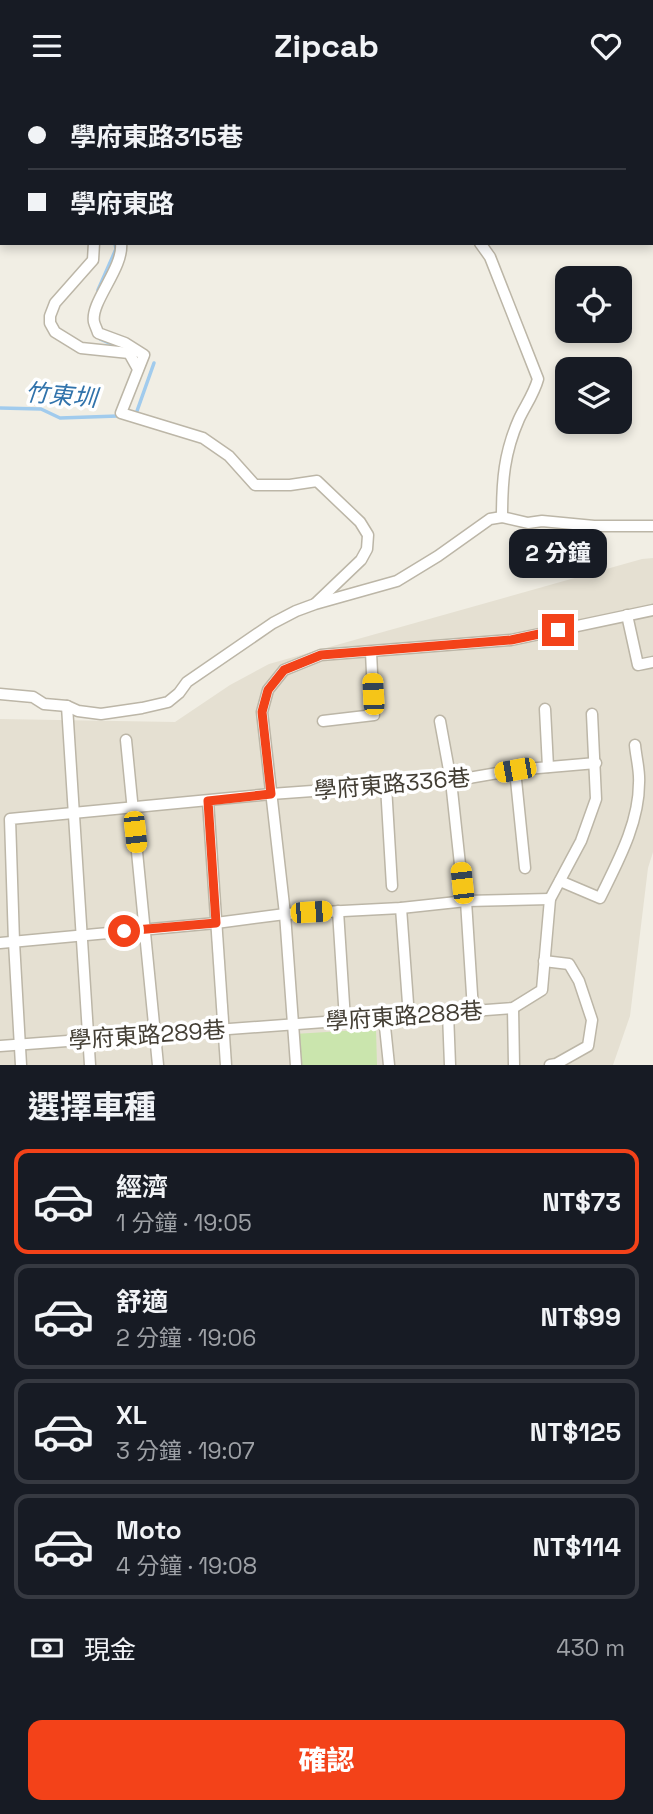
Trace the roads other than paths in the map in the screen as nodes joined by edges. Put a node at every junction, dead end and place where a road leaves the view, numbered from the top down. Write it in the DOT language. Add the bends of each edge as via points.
graph roads {
  1 [pos="94,245"];
  2 [pos="121,245"];
  3 [pos="481,245"];
  4 [pos="138,369"];
  5 [pos="502,517"];
  6 [pos="653,526"];
  7 [pos="315,604"];
  8 [pos="653,610"];
  9 [pos="627,615"];
  10 [pos="371,652"];
  11 [pos="653,663"];
  12 [pos="0,694"];
  13 [pos="67,706"];
  14 [pos="545,709"];
  15 [pos="592,714"];
  16 [pos="323,721"];
  17 [pos="440,721"];
  18 [pos="126,740"];
  19 [pos="635,745"];
  20 [pos="596,763"];
  21 [pos="548,767"];
  22 [pos="515,770"];
  23 [pos="451,781"];
  24 [pos="386,786"];
  25 [pos="271,794"];
  26 [pos="208,801"];
  27 [pos="132,808"];
  28 [pos="74,813"];
  29 [pos="525,868"];
  30 [pos="560,881"];
  31 [pos="462,883"];
  32 [pos="392,885"];
  33 [pos="551,898"];
  34 [pos="466,901"];
  35 [pos="401,908"];
  36 [pos="338,911"];
  37 [pos="285,914"];
  38 [pos="216,923"];
  39 [pos="144,929"];
  40 [pos="82,935"];
  41 [pos="14,942"];
  42 [pos="0,943"];
  43 [pos="544,961"];
  44 [pos="513,1008"];
  45 [pos="473,1010"];
  46 [pos="448,1013"];
  47 [pos="384,1017"];
  48 [pos="409,1017"];
  49 [pos="345,1020"];
  50 [pos="295,1024"];
  51 [pos="223,1029"];
  52 [pos="155,1034"];
  53 [pos="89,1039"];
  54 [pos="20,1045"];
  55 [pos="0,1046"];
  56 [pos="21,1065"];
  57 [pos="90,1065"];
  58 [pos="158,1065"];
  59 [pos="226,1065"];
  60 [pos="296,1065"];
  61 [pos="389,1065"];
  62 [pos="450,1065"];
  63 [pos="514,1065"];
  64 [pos="550,1065"];
  1 -- 4 [label="street" via="93,260 55,303 50,323 55,332 81,348 129,353"];
  2 -- 4 [label="street" via="93,320 99,333 144,355"];
  3 -- 5 [label="street" via="538,379 508,451 502,476"];
  4 -- 7 [label="street" via="121,413 203,438 229,456 255,485 317,481 360,522 368,535 361,561"];
  5 -- 6 [label="street" via="528,523"];
  5 -- 7 [label="street" via="490,519 397,581"];
  7 -- 13 [label="street" via="250,638 187,682 168,702 101,714"];
  8 -- 9 [label="street"];
  9 -- 10 [label="street" via="511,640"];
  9 -- 11 [label="street" via="638,665"];
  10 -- 16 [label="street" via="374,715"];
  10 -- 25 [label="street" via="321,655 284,670 268,690 262,712"];
  12 -- 13 [label="street"];
  13 -- 28 [label="street"];
  14 -- 21 [label="street"];
  15 -- 20 [label="street"];
  17 -- 23 [label="street"];
  18 -- 27 [label="street"];
  19 -- 30 [label="street" via="639,784 634,817 600,898"];
  20 -- 21 [label="street, 學府東路336巷"];
  20 -- 30 [label="street" via="596,799 582,841"];
  21 -- 22 [label="street, 學府東路336巷"];
  22 -- 23 [label="street, 學府東路336巷"];
  22 -- 29 [label="street"];
  23 -- 24 [label="street, 學府東路336巷"];
  23 -- 31 [label="street"];
  24 -- 25 [label="street, 學府東路336巷"];
  24 -- 32 [label="street"];
  25 -- 26 [label="street, 學府東路336巷"];
  25 -- 37 [label="street"];
  26 -- 27 [label="street, 學府東路336巷"];
  26 -- 38 [label="street"];
  27 -- 28 [label="street, 學府東路336巷"];
  27 -- 39 [label="street"];
  28 -- 40 [label="street"];
  28 -- 41 [label="street, 學府東路336巷" via="10,819"];
  30 -- 33 [label="street"];
  33 -- 34 [label="street"];
  33 -- 43 [label="street"];
  34 -- 35 [label="street"];
  34 -- 45 [label="street"];
  35 -- 36 [label="street"];
  35 -- 48 [label="street"];
  36 -- 37 [label="street"];
  36 -- 49 [label="street"];
  37 -- 38 [label="street"];
  37 -- 50 [label="street"];
  38 -- 39 [label="street"];
  38 -- 51 [label="street"];
  39 -- 40 [label="street"];
  39 -- 52 [label="street"];
  40 -- 41 [label="street"];
  40 -- 53 [label="street"];
  41 -- 42 [label="street"];
  41 -- 54 [label="street"];
  43 -- 44 [label="street" via="542,991"];
  43 -- 64 [label="street" via="569,964 592,1020 588,1046"];
  44 -- 45 [label="street, 學府東路288巷"];
  44 -- 63 [label="street"];
  45 -- 46 [label="street, 學府東路288巷"];
  46 -- 48 [label="street, 學府東路288巷"];
  46 -- 62 [label="street"];
  47 -- 48 [label="street, 學府東路288巷"];
  47 -- 49 [label="street, 學府東路288巷"];
  47 -- 61 [label="street"];
  49 -- 50 [label="street, 學府東路288巷"];
  50 -- 51 [label="street, 學府東路289巷"];
  50 -- 60 [label="street"];
  51 -- 52 [label="street, 學府東路289巷"];
  51 -- 59 [label="street"];
  52 -- 53 [label="street, 學府東路289巷"];
  52 -- 58 [label="street"];
  53 -- 54 [label="street, 學府東路289巷"];
  53 -- 57 [label="street"];
  54 -- 55 [label="street, 學府東路289巷"];
  54 -- 56 [label="street"];
}
